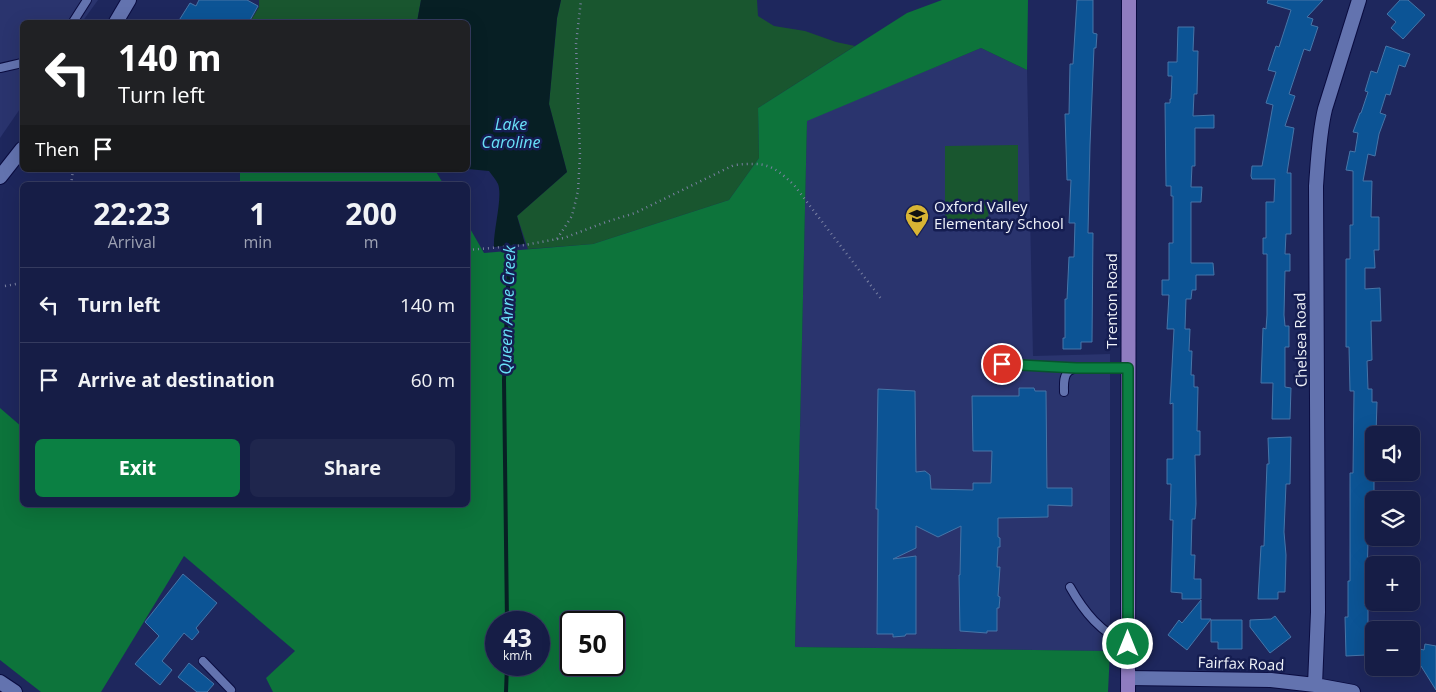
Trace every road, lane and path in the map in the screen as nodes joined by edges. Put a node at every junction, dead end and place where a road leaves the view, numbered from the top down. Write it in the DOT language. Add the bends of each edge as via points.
graph roads {
  1 [pos="88,0"];
  2 [pos="129,0"];
  3 [pos="580,0"];
  4 [pos="1129,0"];
  5 [pos="1359,0"];
  6 [pos="74,20"];
  7 [pos="117,20"];
  8 [pos="20,64"];
  9 [pos="0,68"];
  10 [pos="20,151"];
  11 [pos="0,176"];
  12 [pos="557,239"];
  13 [pos="470,250"];
  14 [pos="20,283"];
  15 [pos="5,286"];
  16 [pos="882,300"];
  17 [pos="1002,364"];
  18 [pos="1076,368"];
  19 [pos="1128,368"];
  20 [pos="1064,392"];
  21 [pos="1070,587"];
  22 [pos="1128,644"];
  23 [pos="203,661"];
  24 [pos="0,682"];
  25 [pos="1128,685"];
  26 [pos="1315,685"];
  27 [pos="231,690"];
  28 [pos="15,692"];
  29 [pos="1353,692"];
  1 -- 6 [label="lane"];
  2 -- 7 [label="street"];
  3 -- 12 [label="path" via="576,44 580,154 578,191 572,216"];
  4 -- 19 [label="main road, Trenton Road"];
  5 -- 26 [label="street, Chelsea Road" via="1325,109 1318,151 1318,612"];
  8 -- 9 [label="lane"];
  10 -- 11 [label="street"];
  12 -- 13 [label="path"];
  12 -- 16 [label="path" via="635,213 734,166 768,165 794,186"];
  14 -- 15 [label="path"];
  17 -- 18 [label="lane"];
  18 -- 19 [label="lane"];
  18 -- 20 [label="lane" via="1068,372"];
  19 -- 22 [label="main road, Trenton Road"];
  21 -- 22 [label="lane" via="1104,632"];
  22 -- 25 [label="main road, Trenton Road"];
  23 -- 27 [label="lane"];
  24 -- 28 [label="street"];
  25 -- 26 [label="street, Fairfax Road" via="1271,680"];
  26 -- 29 [label="street, Fairfax Road"];
}
